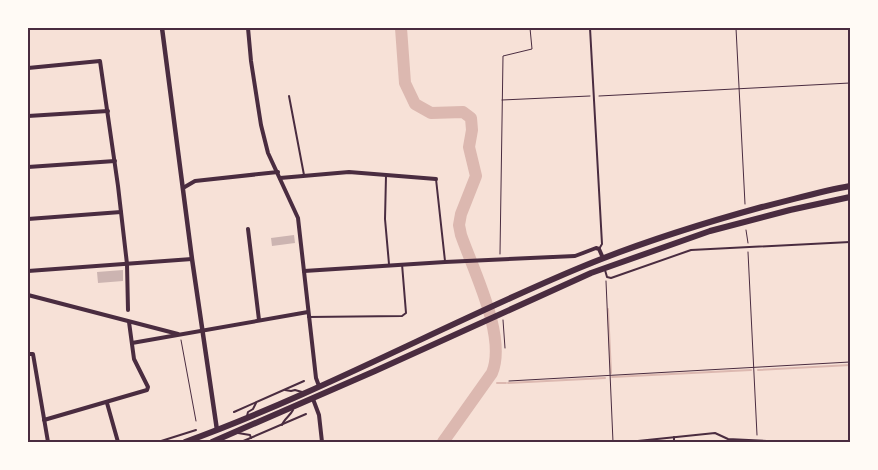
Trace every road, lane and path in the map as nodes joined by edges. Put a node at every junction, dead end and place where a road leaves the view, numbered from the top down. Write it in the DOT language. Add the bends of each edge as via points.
graph roads {
  1 [pos="162,28"];
  2 [pos="248,28"];
  3 [pos="530,28"];
  4 [pos="590,28"];
  5 [pos="736,28"];
  6 [pos="28,68"];
  7 [pos="850,82"];
  8 [pos="739,89"];
  9 [pos="289,96"];
  10 [pos="594,96"];
  11 [pos="502,100"];
  12 [pos="108,111"];
  13 [pos="28,116"];
  14 [pos="115,161"];
  15 [pos="28,167"];
  16 [pos="278,172"];
  17 [pos="386,174"];
  18 [pos="304,175"];
  19 [pos="280,178"];
  20 [pos="436,179"];
  21 [pos="850,186"];
  22 [pos="183,188"];
  23 [pos="850,197"];
  24 [pos="745,201"];
  25 [pos="121,212"];
  26 [pos="28,219"];
  27 [pos="744,222"];
  28 [pos="248,229"];
  29 [pos="850,242"];
  30 [pos="748,247"];
  31 [pos="598,249"];
  32 [pos="603,258"];
  33 [pos="192,259"];
  34 [pos="501,259"];
  35 [pos="445,262"];
  36 [pos="127,264"];
  37 [pos="402,264"];
  38 [pos="389,265"];
  39 [pos="604,268"];
  40 [pos="28,271"];
  41 [pos="304,271"];
  42 [pos="607,277"];
  43 [pos="28,296"];
  44 [pos="128,310"];
  45 [pos="308,314"];
  46 [pos="499,314"];
  47 [pos="259,320"];
  48 [pos="129,322"];
  49 [pos="203,330"];
  50 [pos="180,334"];
  51 [pos="132,343"];
  52 [pos="505,348"];
  53 [pos="28,354"];
  54 [pos="850,362"];
  55 [pos="754,368"];
  56 [pos="610,376"];
  57 [pos="304,381"];
  58 [pos="509,381"];
  59 [pos="319,386"];
  60 [pos="285,390"];
  61 [pos="303,393"];
  62 [pos="313,399"];
  63 [pos="256,402"];
  64 [pos="106,403"];
  65 [pos="294,408"];
  66 [pos="234,412"];
  67 [pos="306,414"];
  68 [pos="246,418"];
  69 [pos="44,420"];
  70 [pos="196,421"];
  71 [pos="282,425"];
  72 [pos="196,430"];
  73 [pos="217,430"];
  74 [pos="237,433"];
  75 [pos="674,437"];
  76 [pos="252,438"];
  77 [pos="757,441"];
  78 [pos="48,442"];
  79 [pos="118,442"];
  80 [pos="158,442"];
  81 [pos="185,442"];
  82 [pos="212,442"];
  83 [pos="241,442"];
  84 [pos="322,442"];
  85 [pos="613,442"];
  86 [pos="628,442"];
  87 [pos="674,442"];
  88 [pos="767,442"];
  1 -- 22 [label="street"];
  2 -- 16 [label="street" via="261,125 268,153"];
  3 -- 11 [label="path" via="532,49 503,56"];
  4 -- 10 [label="lane"];
  5 -- 8 [label="path"];
  6 -- 12 [label="street" via="100,61"];
  7 -- 8 [label="path"];
  8 -- 10 [label="path"];
  8 -- 24 [label="path"];
  9 -- 18 [label="lane"];
  10 -- 11 [label="path"];
  10 -- 31 [label="lane" via="602,244"];
  11 -- 34 [label="path"];
  12 -- 13 [label="street"];
  12 -- 14 [label="street"];
  14 -- 15 [label="street"];
  14 -- 25 [label="street"];
  16 -- 19 [label="street"];
  16 -- 22 [label="street" via="195,180"];
  17 -- 18 [label="street"];
  17 -- 20 [label="street"];
  17 -- 38 [label="lane"];
  18 -- 19 [label="street"];
  19 -- 41 [label="street" via="298,218"];
  20 -- 35 [label="lane"];
  21 -- 32 [label="highway" via="708,223"];
  22 -- 33 [label="street"];
  23 -- 27 [label="highway"];
  25 -- 26 [label="street"];
  25 -- 36 [label="street"];
  27 -- 30 [label="path"];
  27 -- 39 [label="highway"];
  28 -- 47 [label="street"];
  29 -- 30 [label="lane"];
  30 -- 42 [label="lane" via="690,250"];
  30 -- 55 [label="path"];
  31 -- 32 [label="street"];
  31 -- 34 [label="street" via="575,256"];
  32 -- 59 [label="highway"];
  33 -- 36 [label="street"];
  33 -- 49 [label="street"];
  34 -- 35 [label="street"];
  35 -- 37 [label="street"];
  36 -- 40 [label="street"];
  36 -- 44 [label="street"];
  37 -- 38 [label="street"];
  37 -- 45 [label="lane" via="406,313 402,316"];
  38 -- 41 [label="street"];
  39 -- 42 [label="lane"];
  39 -- 46 [label="highway"];
  41 -- 45 [label="street"];
  42 -- 56 [label="path"];
  43 -- 48 [label="street"];
  45 -- 47 [label="street"];
  45 -- 59 [label="street"];
  46 -- 52 [label="path" via="503,320"];
  46 -- 62 [label="highway"];
  47 -- 49 [label="street"];
  48 -- 50 [label="street"];
  48 -- 51 [label="street"];
  49 -- 50 [label="street"];
  49 -- 73 [label="street"];
  50 -- 51 [label="street"];
  50 -- 70 [label="path"];
  51 -- 64 [label="street" via="134,359 147,390"];
  53 -- 69 [label="street" via="33,354"];
  54 -- 55 [label="path"];
  55 -- 56 [label="path"];
  55 -- 77 [label="path"];
  56 -- 58 [label="path"];
  56 -- 85 [label="path"];
  57 -- 60 [label="lane"];
  59 -- 61 [label="highway"];
  60 -- 61 [label="lane"];
  60 -- 63 [label="lane"];
  61 -- 68 [label="highway"];
  62 -- 65 [label="highway"];
  62 -- 84 [label="street" via="319,415"];
  63 -- 66 [label="lane"];
  63 -- 68 [label="lane"];
  64 -- 69 [label="street"];
  64 -- 79 [label="street"];
  65 -- 71 [label="lane"];
  65 -- 74 [label="highway"];
  67 -- 71 [label="lane"];
  68 -- 73 [label="highway"];
  69 -- 78 [label="street"];
  71 -- 76 [label="lane"];
  72 -- 80 [label="lane"];
  73 -- 81 [label="highway"];
  74 -- 76 [label="lane"];
  74 -- 82 [label="highway"];
  75 -- 77 [label="lane" via="715,433 728,439"];
  75 -- 86 [label="lane"];
  75 -- 87 [label="lane"];
  76 -- 83 [label="lane"];
  77 -- 88 [label="lane"];
}
